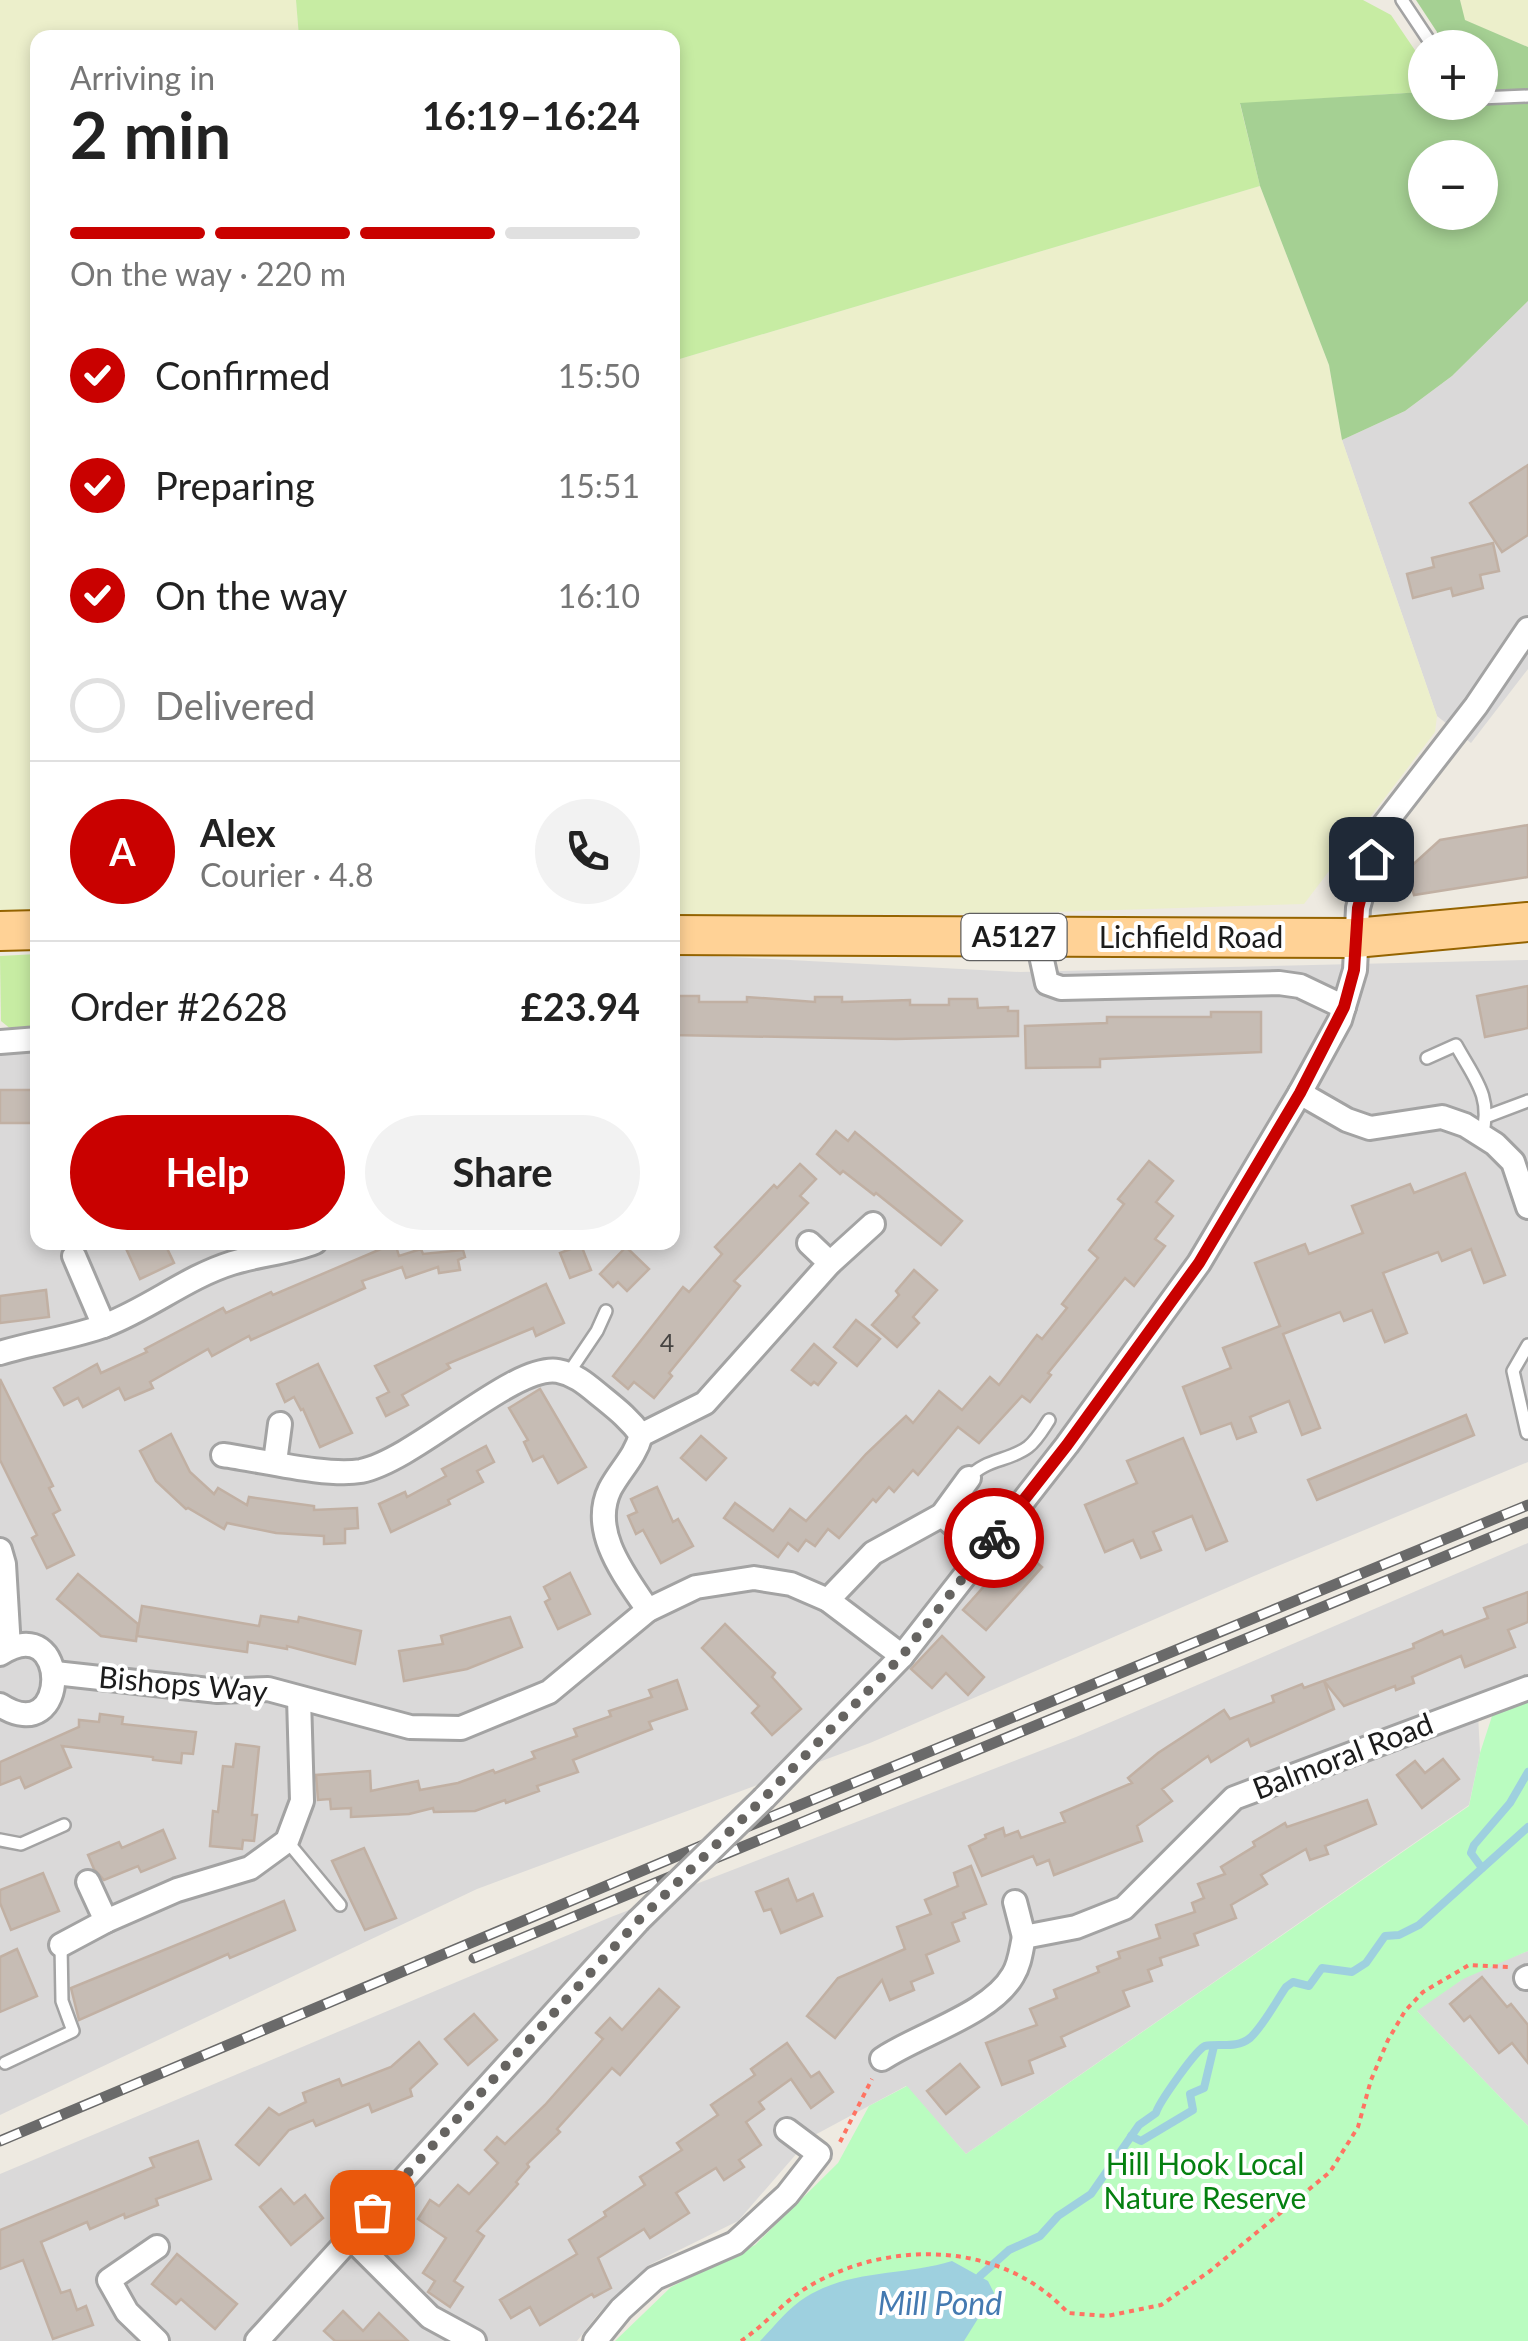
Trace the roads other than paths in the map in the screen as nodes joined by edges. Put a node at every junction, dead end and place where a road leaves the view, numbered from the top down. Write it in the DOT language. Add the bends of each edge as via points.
graph roads {
  1 [pos="1402,0"];
  2 [pos="1422,30"];
  3 [pos="1528,96"];
  4 [pos="1498,97"];
  5 [pos="1528,630"];
  6 [pos="1528,922"];
  7 [pos="30,930"];
  8 [pos="0,931"];
  9 [pos="680,935"];
  10 [pos="1037,938"];
  11 [pos="1355,938"];
  12 [pos="1344,1007"];
  13 [pos="30,1039"];
  14 [pos="0,1042"];
  15 [pos="1427,1058"];
  16 [pos="1300,1093"];
  17 [pos="1528,1102"];
  18 [pos="1485,1126"];
  19 [pos="1528,1208"];
  20 [pos="873,1224"];
  21 [pos="809,1243"];
  22 [pos="295,1250"];
  23 [pos="74,1256"];
  24 [pos="830,1263"];
  25 [pos="606,1311"];
  26 [pos="104,1326"];
  27 [pos="1528,1345"];
  28 [pos="0,1353"];
  29 [pos="568,1374"];
  30 [pos="1050,1420"];
  31 [pos="280,1424"];
  32 [pos="1526,1433"];
  33 [pos="642,1436"];
  34 [pos="223,1455"];
  35 [pos="275,1462"];
  36 [pos="970,1478"];
  37 [pos="942,1515"];
  38 [pos="963,1532"];
  39 [pos="0,1550"];
  40 [pos="828,1600"];
  41 [pos="648,1610"];
  42 [pos="5,1651"];
  43 [pos="902,1656"];
  44 [pos="56,1673"];
  45 [pos="1528,1688"];
  46 [pos="299,1698"];
  47 [pos="0,1705"];
  48 [pos="64,1825"];
  49 [pos="0,1840"];
  50 [pos="287,1841"];
  51 [pos="88,1882"];
  52 [pos="1015,1902"];
  53 [pos="340,1905"];
  54 [pos="106,1921"];
  55 [pos="1024,1937"];
  56 [pos="61,1945"];
  57 [pos="882,2060"];
  58 [pos="5,2064"];
  59 [pos="787,2130"];
  60 [pos="350,2238"];
  61 [pos="156,2248"];
  62 [pos="157,2341"];
  63 [pos="256,2341"];
  64 [pos="474,2341"];
  65 [pos="595,2341"];
  1 -- 2 [label="lane"];
  3 -- 4 [label="lane"];
  5 -- 11 [label="street" via="1380,830"];
  6 -- 11 [label="main road, Lichfield Road / A5127"];
  7 -- 8 [label="main road"];
  9 -- 10 [label="main road, Lichfield Road / A5127"];
  10 -- 11 [label="main road, Lichfield Road / A5127"];
  10 -- 12 [label="street" via="1047,984 1061,988 1279,983"];
  11 -- 12 [label="street"];
  12 -- 16 [label="street"];
  13 -- 14 [label="street"];
  15 -- 18 [label="lane" via="1456,1046 1485,1096"];
  16 -- 18 [label="street" via="1370,1128 1442,1117"];
  16 -- 43 [label="street" via="1199,1263"];
  17 -- 18 [label="lane"];
  18 -- 19 [label="street" via="1513,1162"];
  20 -- 24 [label="street"];
  21 -- 24 [label="street"];
  22 -- 26 [label="street" via="196,1277"];
  23 -- 26 [label="street"];
  24 -- 33 [label="street" via="706,1403"];
  25 -- 29 [label="lane"];
  26 -- 28 [label="street"];
  27 -- 32 [label="lane" via="1512,1372"];
  29 -- 33 [label="street" via="631,1420"];
  29 -- 35 [label="street" via="525,1376 392,1460 361,1471"];
  30 -- 36 [label="lane" via="1031,1445 985,1464"];
  31 -- 35 [label="street"];
  33 -- 41 [label="street" via="608,1492 605,1525 613,1558"];
  34 -- 35 [label="street"];
  36 -- 37 [label="street"];
  37 -- 38 [label="street"];
  37 -- 40 [label="street" via="873,1553"];
  39 -- 42 [label="street"];
  40 -- 41 [label="street, Bishops Way" via="754,1578 696,1587"];
  40 -- 43 [label="street, Bishops Way"];
  41 -- 46 [label="street, Bishops Way" via="549,1692 461,1728 410,1727"];
  42 -- 44 [label="street" via="37,1649"];
  43 -- 60 [label="street, bridge" via="638,1921"];
  44 -- 46 [label="street, Bishops Way" via="218,1691 268,1689"];
  44 -- 47 [label="street" via="52,1695 38,1710 18,1713"];
  45 -- 55 [label="street, Balmoral Road" via="1234,1798 1124,1908"];
  46 -- 50 [label="street" via="302,1801"];
  48 -- 49 [label="lane" via="20,1844"];
  50 -- 53 [label="lane"];
  50 -- 54 [label="street" via="250,1868"];
  51 -- 54 [label="street"];
  52 -- 55 [label="street"];
  54 -- 56 [label="street"];
  55 -- 57 [label="street" via="1012,1977 996,1994"];
  56 -- 58 [label="lane" via="62,2001 73,2031"];
  59 -- 65 [label="street" via="819,2154 788,2195 735,2243 656,2278"];
  60 -- 63 [label="street"];
  60 -- 64 [label="street" via="430,2318"];
  61 -- 62 [label="street" via="101,2272 126,2312"];
}
